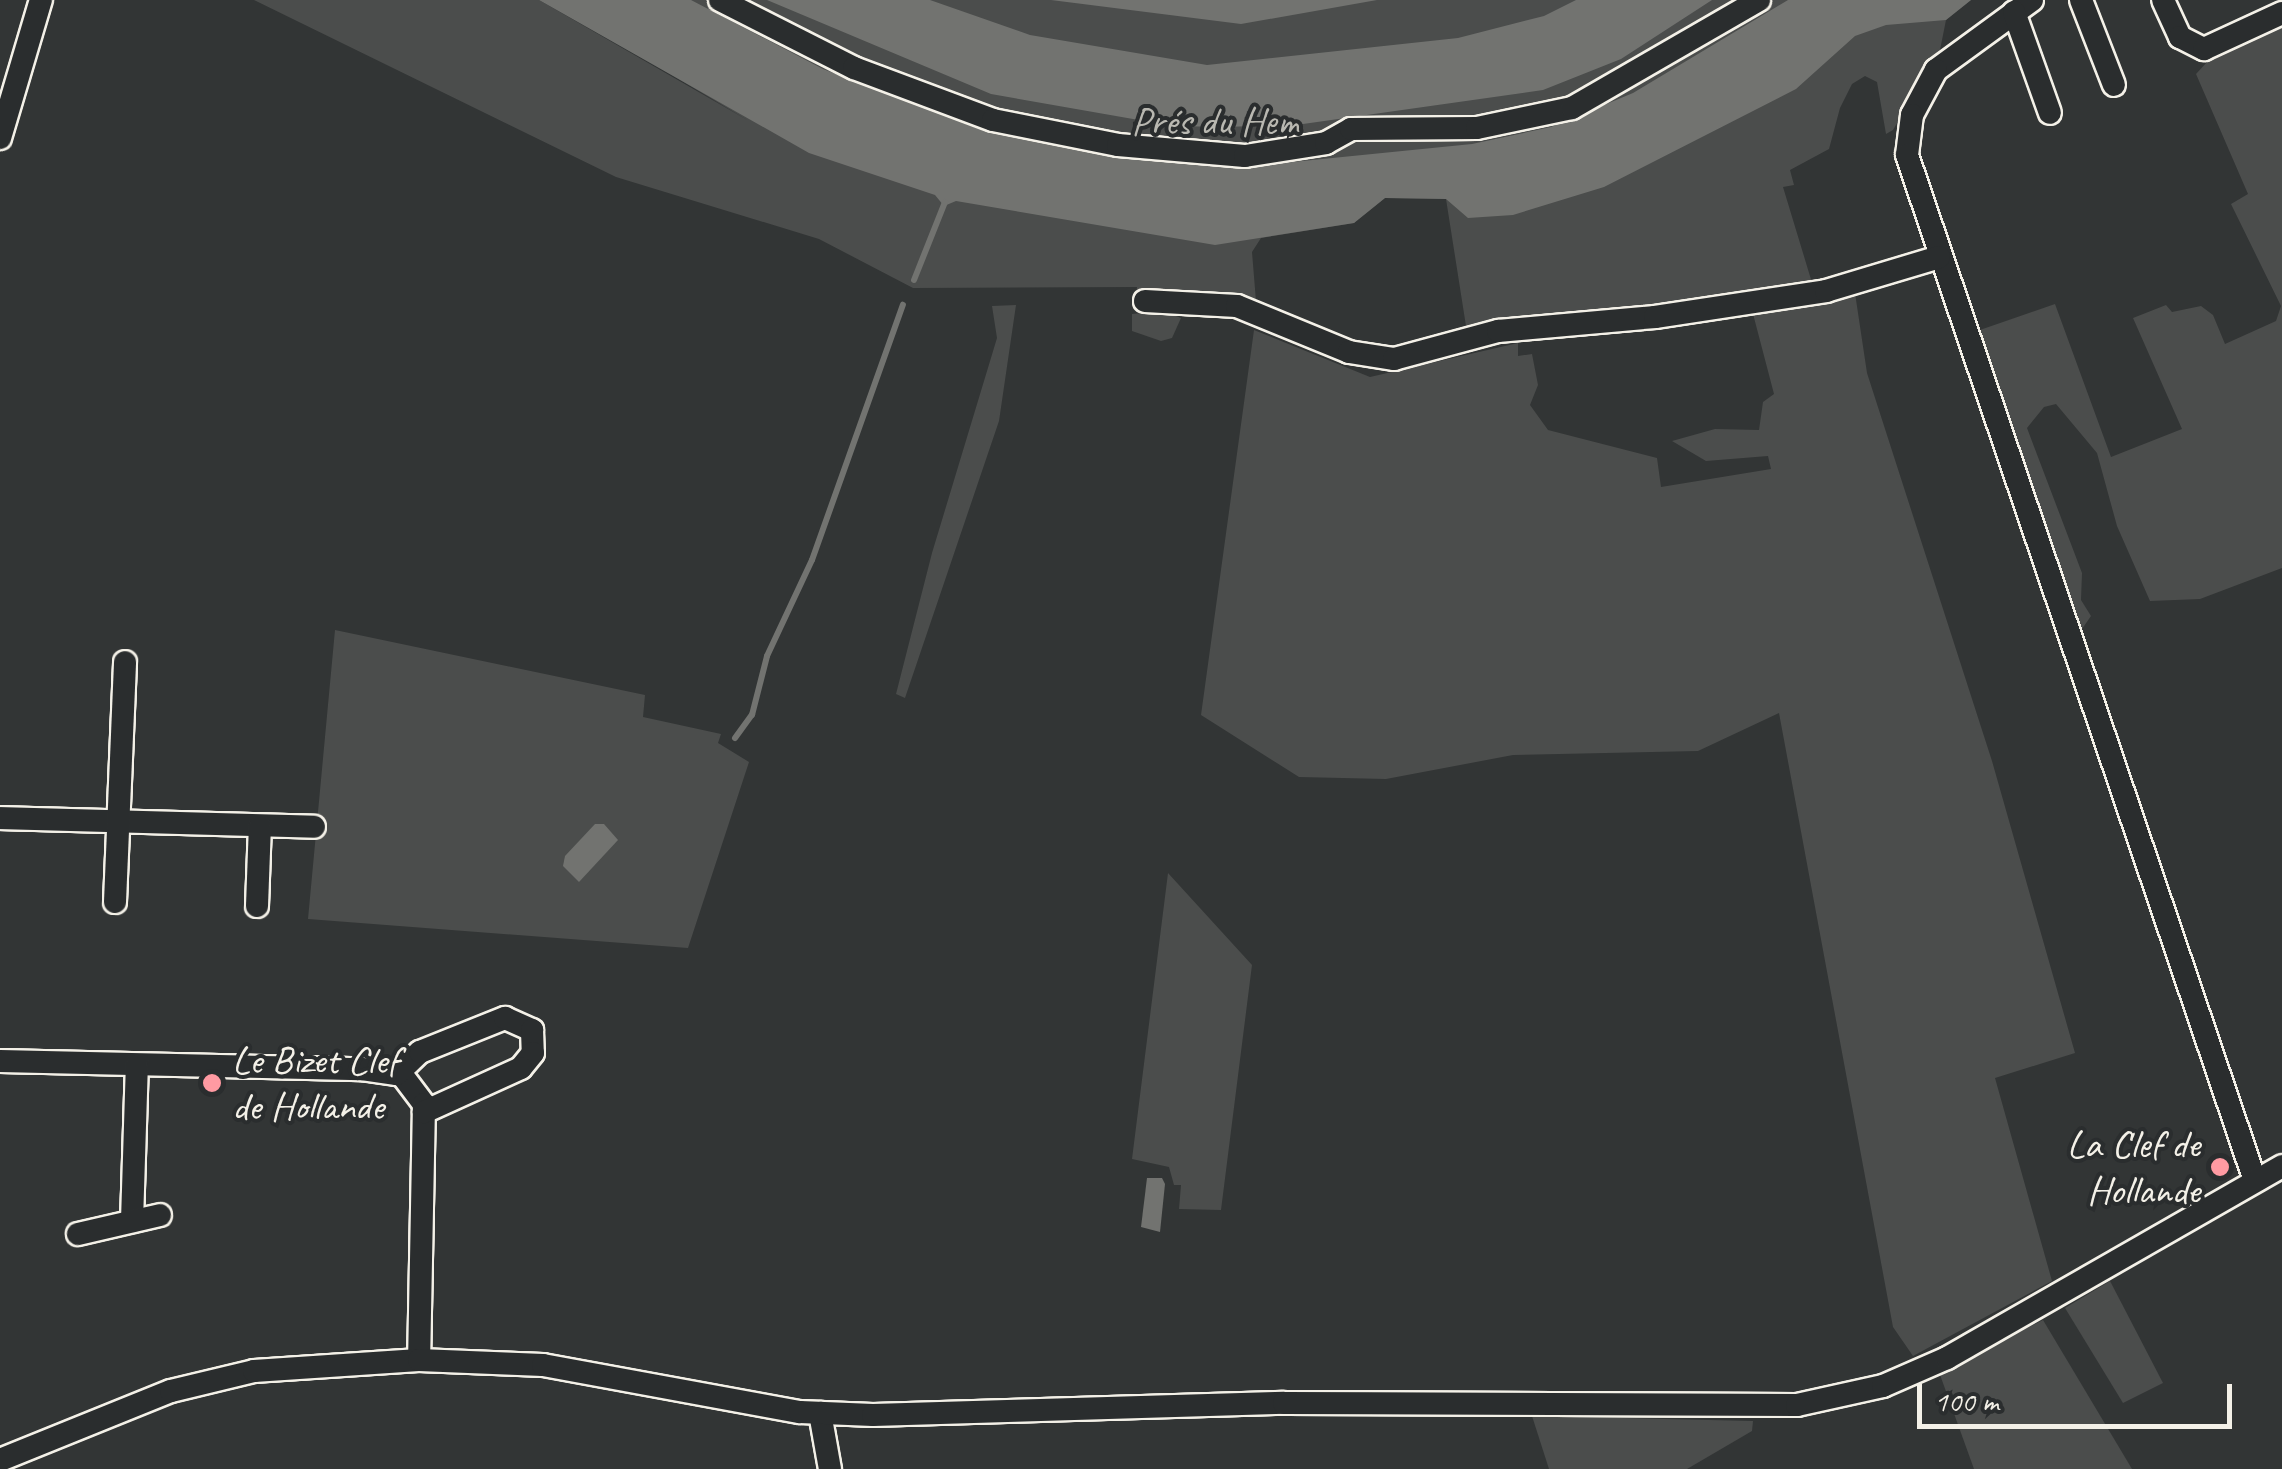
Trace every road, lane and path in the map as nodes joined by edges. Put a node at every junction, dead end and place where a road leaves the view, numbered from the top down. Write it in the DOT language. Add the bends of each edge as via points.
graph roads {
  1 [pos="41,0"];
  2 [pos="720,0"];
  3 [pos="1759,0"];
  4 [pos="2081,0"];
  5 [pos="2163,0"];
  6 [pos="2023,6"];
  7 [pos="2282,13"];
  8 [pos="2114,85"];
  9 [pos="2050,113"];
  10 [pos="0,138"];
  11 [pos="1939,257"];
  12 [pos="1145,301"];
  13 [pos="125,662"];
  14 [pos="0,818"];
  15 [pos="118,822"];
  16 [pos="260,826"];
  17 [pos="314,828"];
  18 [pos="114,902"];
  19 [pos="257,906"];
  20 [pos="0,1062"];
  21 [pos="137,1065"];
  22 [pos="397,1074"];
  23 [pos="424,1112"];
  24 [pos="2282,1166"];
  25 [pos="2255,1181"];
  26 [pos="160,1215"];
  27 [pos="132,1221"];
  28 [pos="78,1234"];
  29 [pos="418,1360"];
  30 [pos="820,1413"];
  31 [pos="0,1460"];
  32 [pos="830,1469"];
  1 -- 10 [label="street"];
  2 -- 3 [label="street" via="854,68 993,120 1118,145 1245,156 1326,143 1351,129 1477,128 1572,108"];
  4 -- 8 [label="street"];
  5 -- 7 [label="street" via="2180,37 2204,48"];
  6 -- 9 [label="street"];
  6 -- 11 [label="street" via="1936,70 1907,137 1910,168"];
  11 -- 12 [label="street" via="1826,292 1655,317 1498,330 1394,360 1349,352 1237,306"];
  11 -- 25 [label="street"];
  13 -- 15 [label="street"];
  14 -- 15 [label="street"];
  15 -- 16 [label="street"];
  15 -- 18 [label="street"];
  16 -- 17 [label="street"];
  16 -- 19 [label="street"];
  20 -- 21 [label="street"];
  21 -- 22 [label="street"];
  21 -- 27 [label="street"];
  22 -- 23 [label="street" via="412,1084"];
  22 -- 23 [label="street" via="420,1052 505,1018 532,1030 533,1053 521,1068"];
  23 -- 29 [label="street"];
  24 -- 25 [label="street"];
  25 -- 30 [label="street" via="2011,1326 1843,1398 1745,1408 1284,1403"];
  26 -- 27 [label="street"];
  27 -- 28 [label="street"];
  29 -- 30 [label="street" via="543,1365"];
  29 -- 31 [label="street" via="221,1379 113,1410"];
  30 -- 32 [label="street"];
}
